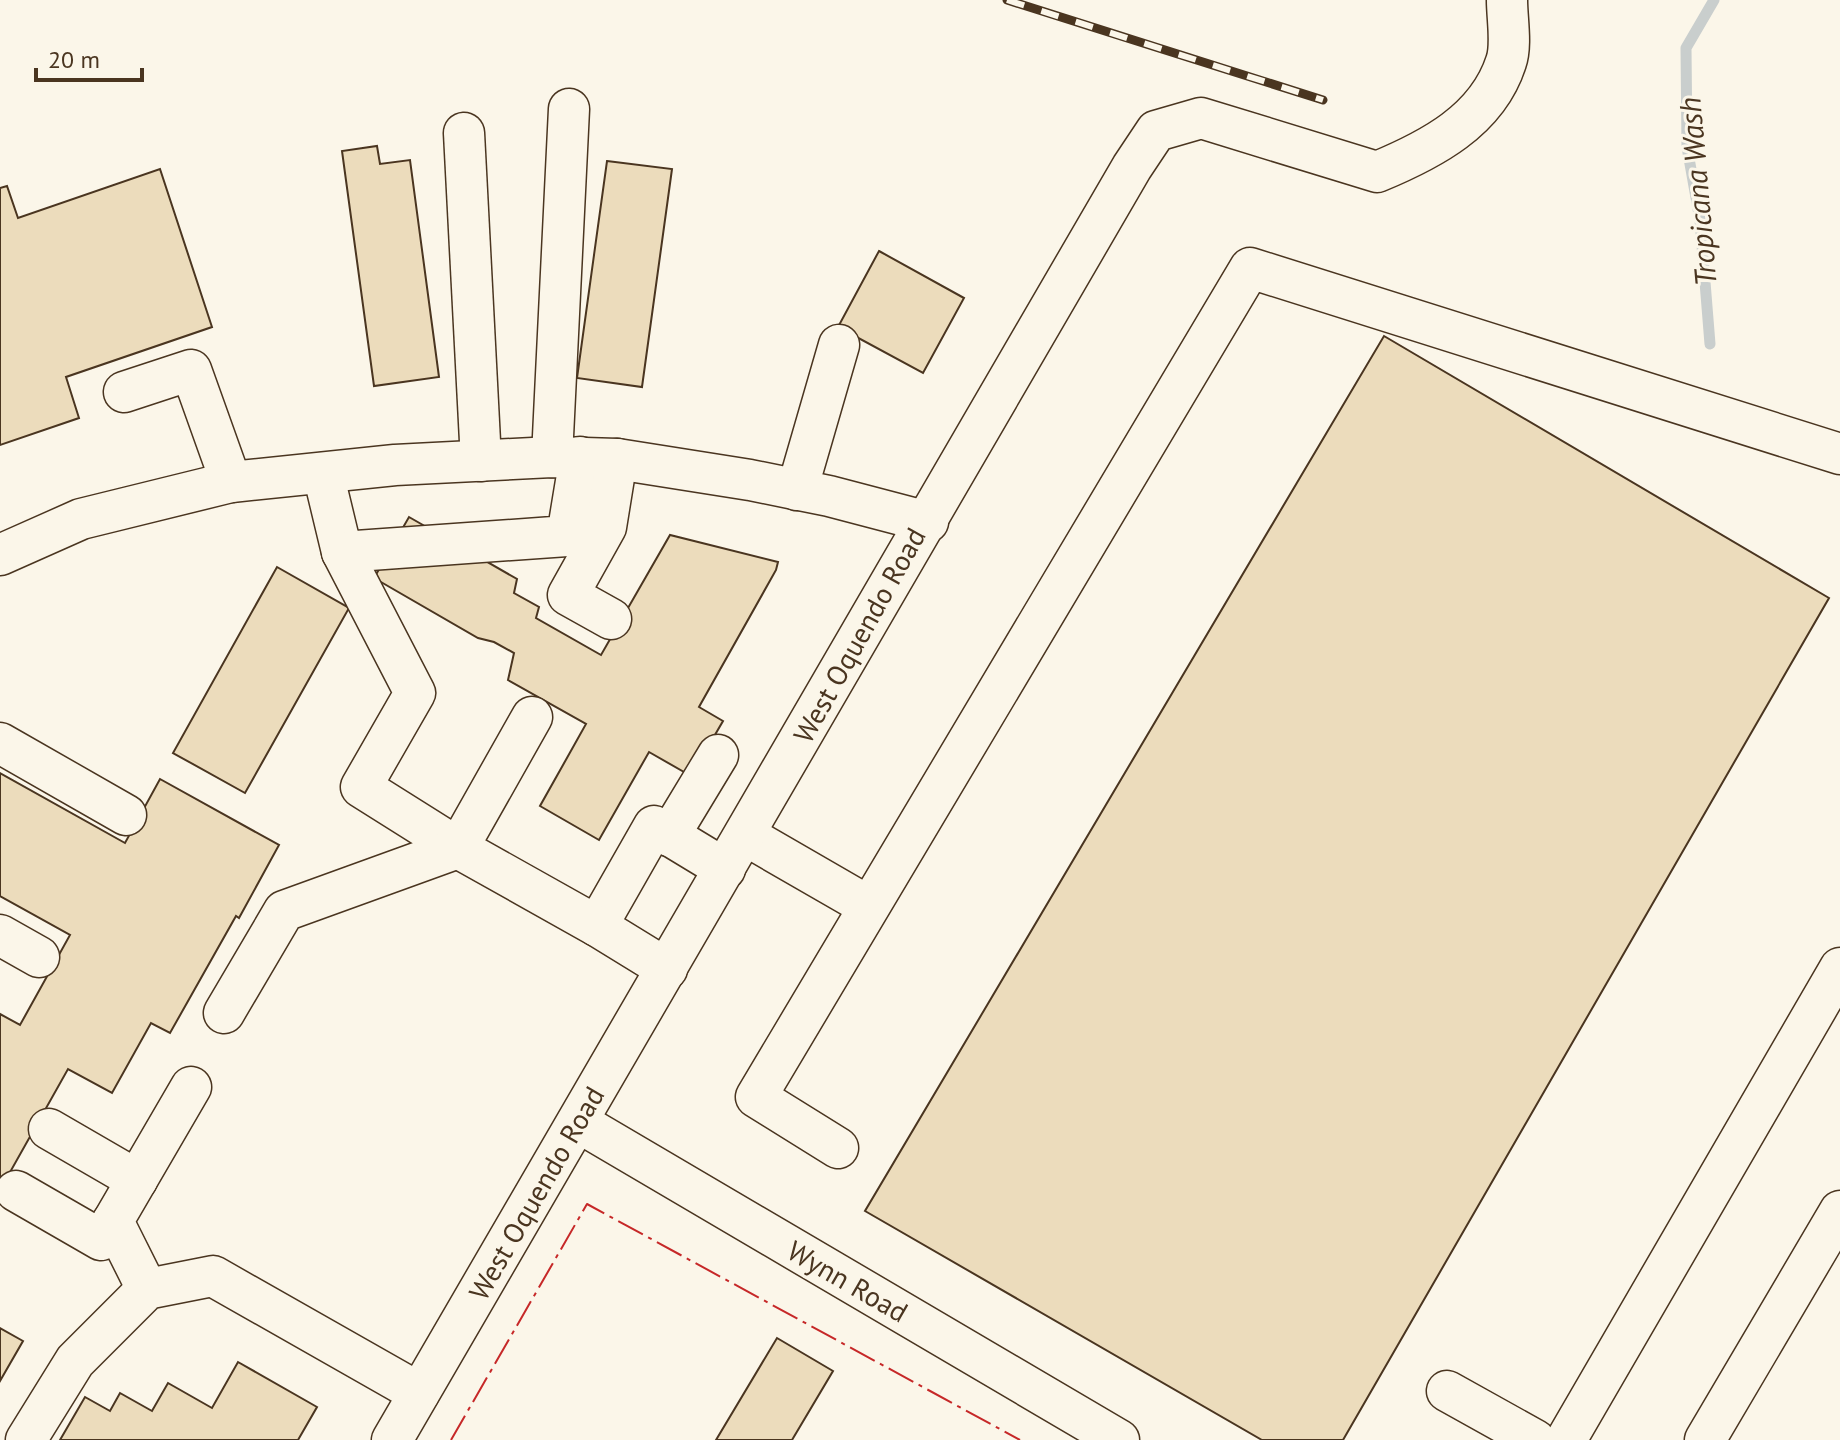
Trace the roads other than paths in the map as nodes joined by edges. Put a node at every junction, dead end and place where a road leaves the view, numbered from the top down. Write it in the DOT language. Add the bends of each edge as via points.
graph roads {
  1 [pos="1507,0"];
  2 [pos="569,109"];
  3 [pos="464,133"];
  4 [pos="839,345"];
  5 [pos="124,392"];
  6 [pos="1840,454"];
  7 [pos="583,458"];
  8 [pos="481,461"];
  9 [pos="323,473"];
  10 [pos="231,482"];
  11 [pos="797,490"];
  12 [pos="928,522"];
  13 [pos="342,552"];
  14 [pos="0,555"];
  15 [pos="611,619"];
  16 [pos="532,717"];
  17 [pos="0,743"];
  18 [pos="718,755"];
  19 [pos="126,815"];
  20 [pos="745,835"];
  21 [pos="669,836"];
  22 [pos="458,848"];
  23 [pos="725,869"];
  24 [pos="868,906"];
  25 [pos="597,926"];
  26 [pos="0,935"];
  27 [pos="39,957"];
  28 [pos="1840,968"];
  29 [pos="667,969"];
  30 [pos="224,1013"];
  31 [pos="191,1087"];
  32 [pos="578,1122"];
  33 [pos="49,1129"];
  34 [pos="838,1148"];
  35 [pos="137,1180"];
  36 [pos="16,1191"];
  37 [pos="1840,1211"];
  38 [pos="113,1221"];
  39 [pos="147,1289"];
  40 [pos="1447,1391"];
  41 [pos="419,1393"];
  42 [pos="1115,1439"];
  43 [pos="26,1440"];
  44 [pos="392,1440"];
  45 [pos="1535,1440"];
  46 [pos="1566,1440"];
  47 [pos="1705,1440"];
  1 -- 12 [label="street" via="1507,60 1492,93 1458,130 1377,172 1201,118 1156,131"];
  2 -- 7 [label="street"];
  3 -- 8 [label="street"];
  4 -- 11 [label="street"];
  5 -- 10 [label="street" via="191,370"];
  6 -- 24 [label="street" via="1250,268"];
  7 -- 8 [label="street, West Oquendo Road"];
  7 -- 11 [label="street, West Oquendo Road"];
  7 -- 13 [label="street" via="567,536"];
  7 -- 15 [label="street" via="606,527 568,595"];
  8 -- 9 [label="street, West Oquendo Road"];
  9 -- 10 [label="street, West Oquendo Road"];
  9 -- 13 [label="street"];
  10 -- 14 [label="street, West Oquendo Road" via="81,519"];
  11 -- 12 [label="street, West Oquendo Road"];
  12 -- 20 [label="street, West Oquendo Road"];
  13 -- 22 [label="street" via="415,693 361,787"];
  16 -- 22 [label="street"];
  17 -- 19 [label="street"];
  18 -- 21 [label="street"];
  20 -- 23 [label="street, West Oquendo Road"];
  20 -- 24 [label="street"];
  21 -- 23 [label="street"];
  21 -- 25 [label="street" via="654,826"];
  22 -- 25 [label="street"];
  22 -- 30 [label="street" via="284,911"];
  23 -- 29 [label="street, West Oquendo Road"];
  24 -- 34 [label="street" via="756,1097"];
  25 -- 29 [label="street"];
  26 -- 27 [label="street"];
  28 -- 46 [label="street"];
  29 -- 32 [label="street, West Oquendo Road"];
  31 -- 35 [label="street"];
  32 -- 41 [label="street, West Oquendo Road"];
  32 -- 42 [label="street, Wynn Road"];
  33 -- 35 [label="street"];
  35 -- 38 [label="street"];
  36 -- 38 [label="street" via="101,1240"];
  37 -- 47 [label="street"];
  38 -- 39 [label="street"];
  39 -- 41 [label="street" via="213,1276"];
  39 -- 43 [label="street" via="75,1361"];
  40 -- 45 [label="street"];
  41 -- 44 [label="street, West Oquendo Road"];
}
